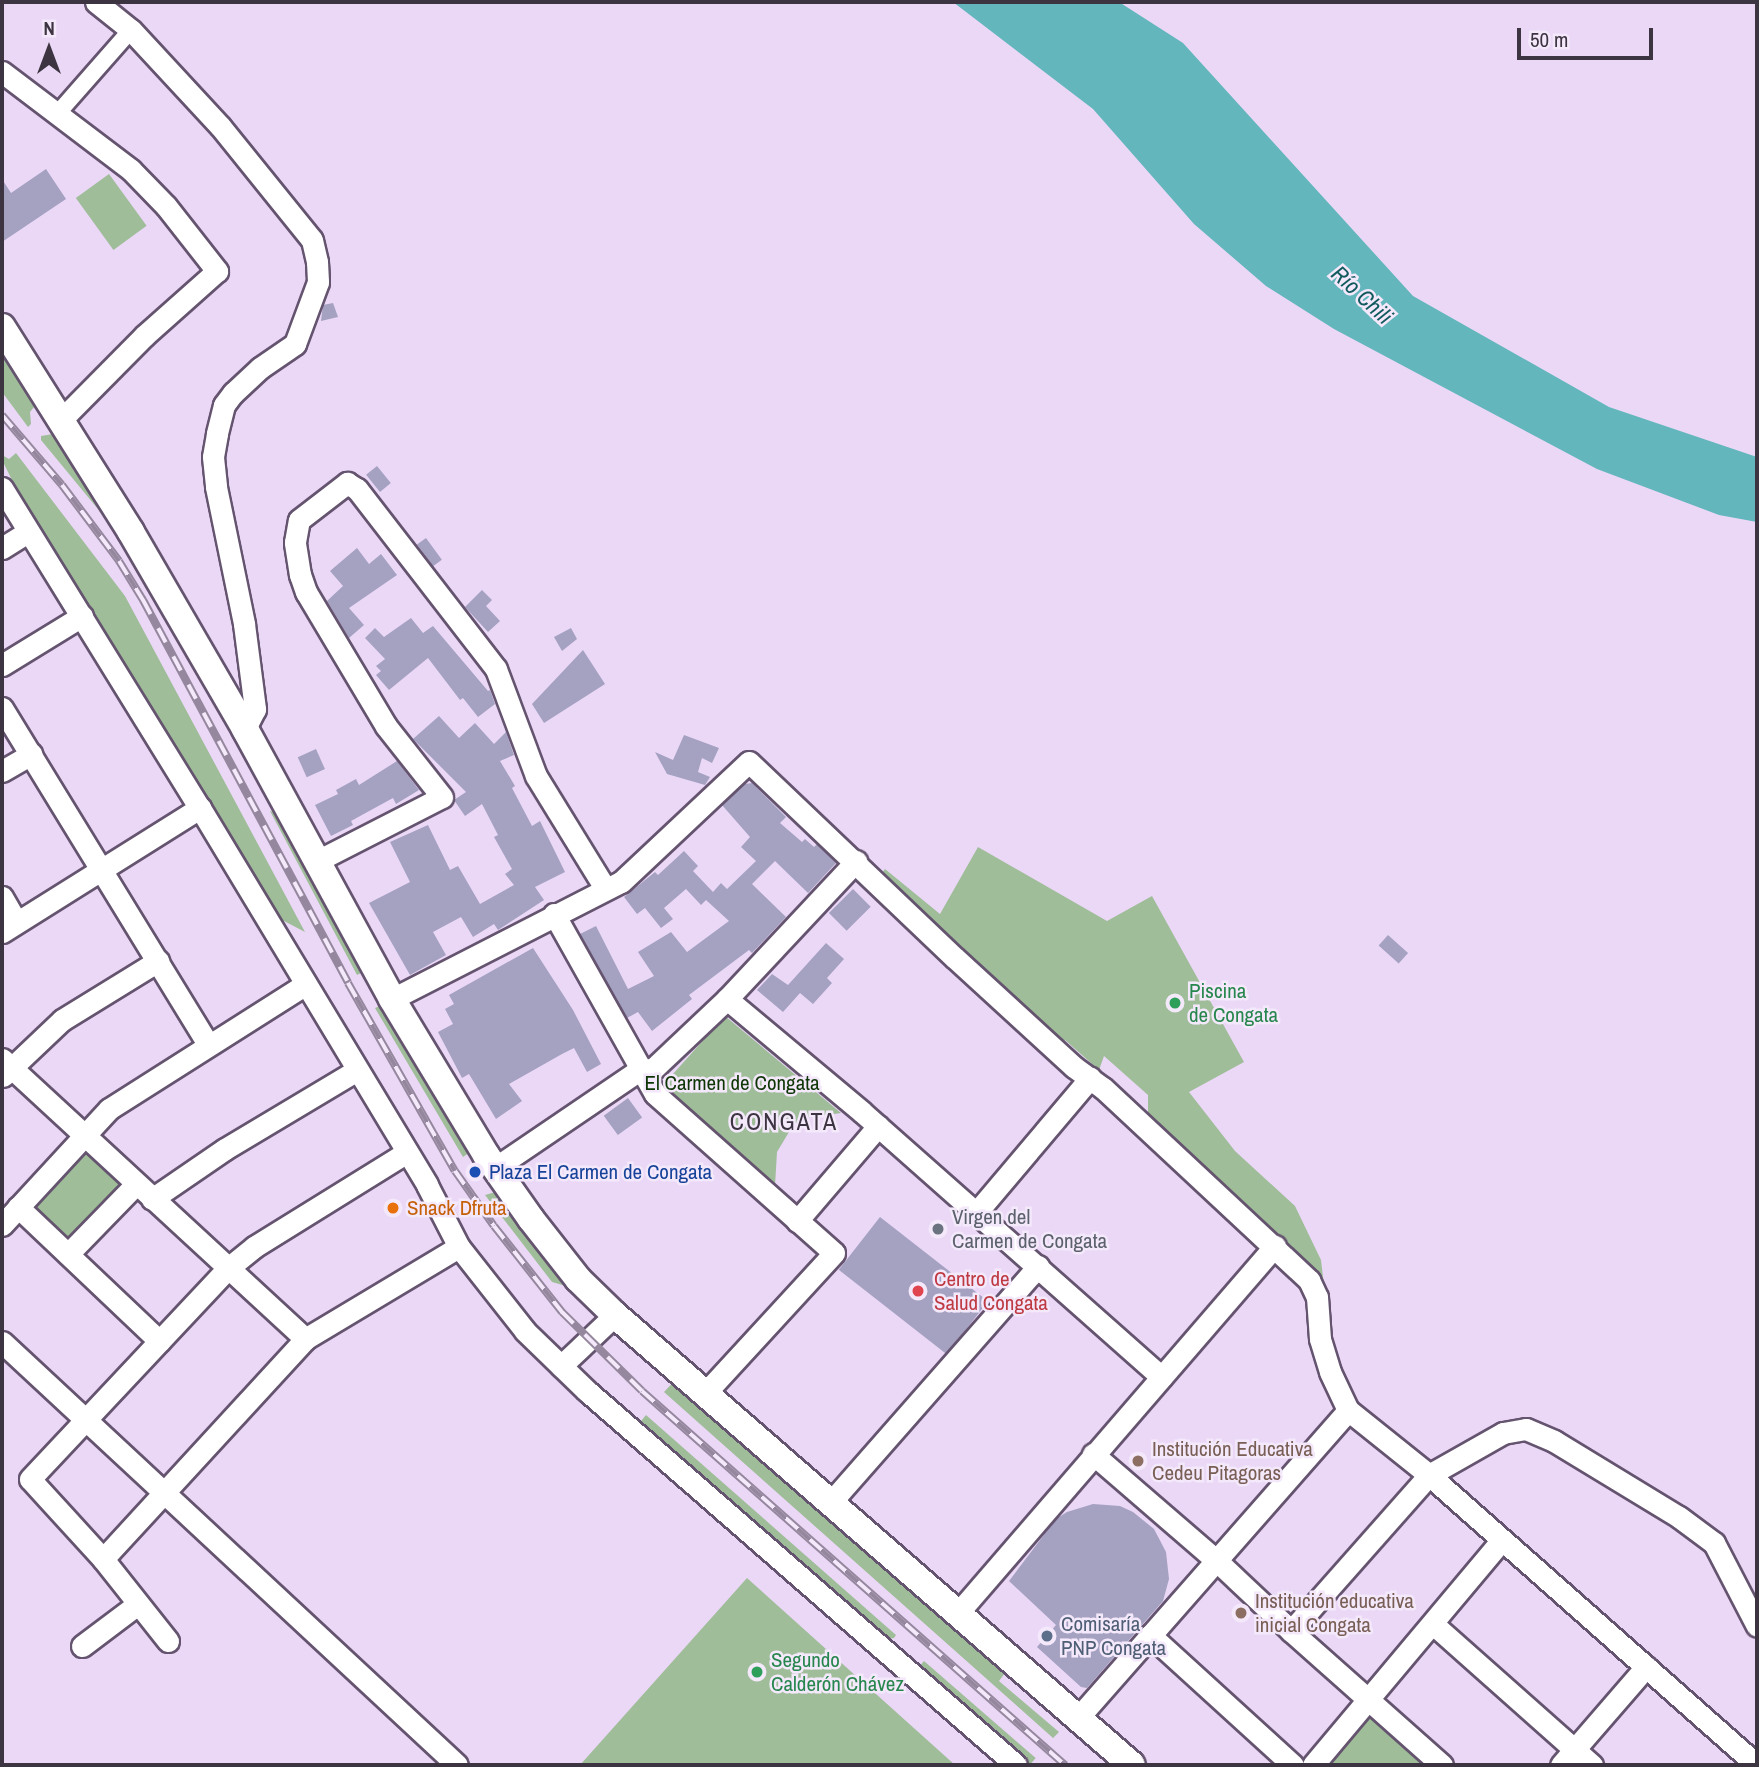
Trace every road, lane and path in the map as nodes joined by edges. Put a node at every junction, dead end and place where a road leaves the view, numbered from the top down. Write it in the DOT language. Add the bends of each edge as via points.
graph roads {
  1 [pos="96,2"];
  2 [pos="131,30"];
  3 [pos="2,72"];
  4 [pos="58,113"];
  5 [pos="2,327"];
  6 [pos="61,420"];
  7 [pos="2,488"];
  8 [pos="28,532"];
  9 [pos="2,548"];
  10 [pos="82,616"];
  11 [pos="2,665"];
  12 [pos="2,708"];
  13 [pos="245,729"];
  14 [pos="32,754"];
  15 [pos="2,771"];
  16 [pos="200,808"];
  17 [pos="317,861"];
  18 [pos="856,861"];
  19 [pos="101,869"];
  20 [pos="605,888"];
  21 [pos="2,897"];
  22 [pos="554,914"];
  23 [pos="9,926"];
  24 [pos="158,961"];
  25 [pos="306,984"];
  26 [pos="392,999"];
  27 [pos="727,999"];
  28 [pos="208,1044"];
  29 [pos="5,1068"];
  30 [pos="357,1070"];
  31 [pos="639,1070"];
  32 [pos="1090,1078"];
  33 [pos="878,1125"];
  34 [pos="83,1136"];
  35 [pos="407,1152"];
  36 [pos="495,1168"];
  37 [pos="136,1184"];
  38 [pos="152,1199"];
  39 [pos="18,1208"];
  40 [pos="976,1213"];
  41 [pos="797,1222"];
  42 [pos="2,1225"];
  43 [pos="1275,1246"];
  44 [pos="459,1247"];
  45 [pos="68,1254"];
  46 [pos="1038,1266"];
  47 [pos="227,1269"];
  48 [pos="615,1315"];
  49 [pos="305,1339"];
  50 [pos="159,1341"];
  51 [pos="2,1342"];
  52 [pos="561,1366"];
  53 [pos="1162,1377"];
  54 [pos="706,1392"];
  55 [pos="1348,1410"];
  56 [pos="87,1421"];
  57 [pos="1093,1454"];
  58 [pos="1429,1475"];
  59 [pos="164,1492"];
  60 [pos="831,1502"];
  61 [pos="1501,1541"];
  62 [pos="103,1559"];
  63 [pos="1216,1560"];
  64 [pos="138,1604"];
  65 [pos="958,1613"];
  66 [pos="1433,1624"];
  67 [pos="1757,1626"];
  68 [pos="1290,1631"];
  69 [pos="1150,1635"];
  70 [pos="169,1641"];
  71 [pos="82,1646"];
  72 [pos="1646,1667"];
  73 [pos="1367,1700"];
  74 [pos="1076,1719"];
  75 [pos="1568,1758"];
  76 [pos="457,1765"];
  77 [pos="1016,1765"];
  78 [pos="1132,1765"];
  79 [pos="1293,1765"];
  80 [pos="1313,1765"];
  81 [pos="1442,1765"];
  82 [pos="1592,1765"];
  83 [pos="1757,1765"];
  1 -- 2 [label="street"];
  2 -- 4 [label="street"];
  2 -- 13 [label="street" via="220,126 312,240 317,262 318,282 295,344 233,393 224,405 217,434 216,487 256,709"];
  3 -- 4 [label="street"];
  4 -- 6 [label="street" via="131,170 217,271"];
  5 -- 6 [label="street"];
  6 -- 13 [label="street"];
  7 -- 8 [label="street"];
  8 -- 9 [label="street"];
  8 -- 10 [label="street"];
  10 -- 11 [label="street"];
  10 -- 16 [label="street"];
  12 -- 14 [label="street"];
  13 -- 17 [label="street"];
  14 -- 15 [label="street"];
  14 -- 19 [label="street"];
  16 -- 19 [label="street"];
  16 -- 25 [label="street"];
  17 -- 20 [label="street" via="442,797 386,726 300,575 295,542 299,520 347,484 357,489 496,669 536,776"];
  17 -- 26 [label="street"];
  18 -- 20 [label="street" via="749,762 621,882"];
  18 -- 27 [label="street"];
  18 -- 32 [label="street" via="955,958"];
  19 -- 23 [label="street"];
  19 -- 24 [label="street"];
  20 -- 22 [label="street"];
  21 -- 23 [label="street"];
  22 -- 26 [label="street"];
  22 -- 31 [label="street"];
  24 -- 28 [label="street"];
  24 -- 29 [label="street" via="62,1020"];
  25 -- 28 [label="street"];
  25 -- 30 [label="street"];
  26 -- 36 [label="street"];
  27 -- 31 [label="street" via="653,1069"];
  27 -- 33 [label="street"];
  28 -- 34 [label="street" via="128,1094"];
  29 -- 34 [label="street"];
  30 -- 35 [label="street"];
  30 -- 38 [label="street"];
  31 -- 36 [label="street"];
  31 -- 41 [label="street" via="658,1097"];
  32 -- 40 [label="street"];
  32 -- 43 [label="street"];
  33 -- 40 [label="street"];
  33 -- 41 [label="street"];
  34 -- 37 [label="street"];
  34 -- 39 [label="street"];
  35 -- 44 [label="street"];
  35 -- 47 [label="street" via="254,1247"];
  36 -- 48 [label="street" via="578,1279"];
  37 -- 38 [label="street"];
  37 -- 45 [label="street"];
  38 -- 47 [label="street"];
  39 -- 42 [label="street"];
  39 -- 45 [label="street"];
  40 -- 46 [label="street"];
  41 -- 54 [label="street" via="834,1253"];
  43 -- 53 [label="street"];
  43 -- 55 [label="street" via="1313,1285 1321,1317 1320,1339"];
  44 -- 49 [label="street"];
  44 -- 52 [label="street" via="525,1331"];
  45 -- 50 [label="street"];
  46 -- 53 [label="street"];
  46 -- 60 [label="street"];
  47 -- 49 [label="street"];
  47 -- 50 [label="street"];
  48 -- 52 [label="street"];
  48 -- 54 [label="street"];
  49 -- 59 [label="street"];
  50 -- 56 [label="street"];
  51 -- 56 [label="street"];
  52 -- 77 [label="street"];
  53 -- 57 [label="street"];
  54 -- 60 [label="street"];
  55 -- 58 [label="street"];
  55 -- 63 [label="street"];
  56 -- 59 [label="street"];
  56 -- 62 [label="street" via="30,1479"];
  57 -- 63 [label="street"];
  57 -- 65 [label="street"];
  58 -- 61 [label="street"];
  58 -- 67 [label="street" via="1503,1433 1526,1429 1554,1441 1714,1543"];
  58 -- 68 [label="street"];
  59 -- 62 [label="street"];
  59 -- 76 [label="street"];
  60 -- 65 [label="street"];
  61 -- 66 [label="street"];
  61 -- 72 [label="street"];
  62 -- 64 [label="street"];
  63 -- 68 [label="street"];
  63 -- 69 [label="street"];
  64 -- 70 [label="street"];
  64 -- 71 [label="street"];
  65 -- 74 [label="street"];
  66 -- 73 [label="street"];
  66 -- 75 [label="street"];
  68 -- 73 [label="street"];
  69 -- 74 [label="street"];
  69 -- 79 [label="street"];
  72 -- 75 [label="street"];
  72 -- 83 [label="street"];
  73 -- 80 [label="street"];
  73 -- 81 [label="street"];
  74 -- 78 [label="street"];
  75 -- 82 [label="street"];
}
